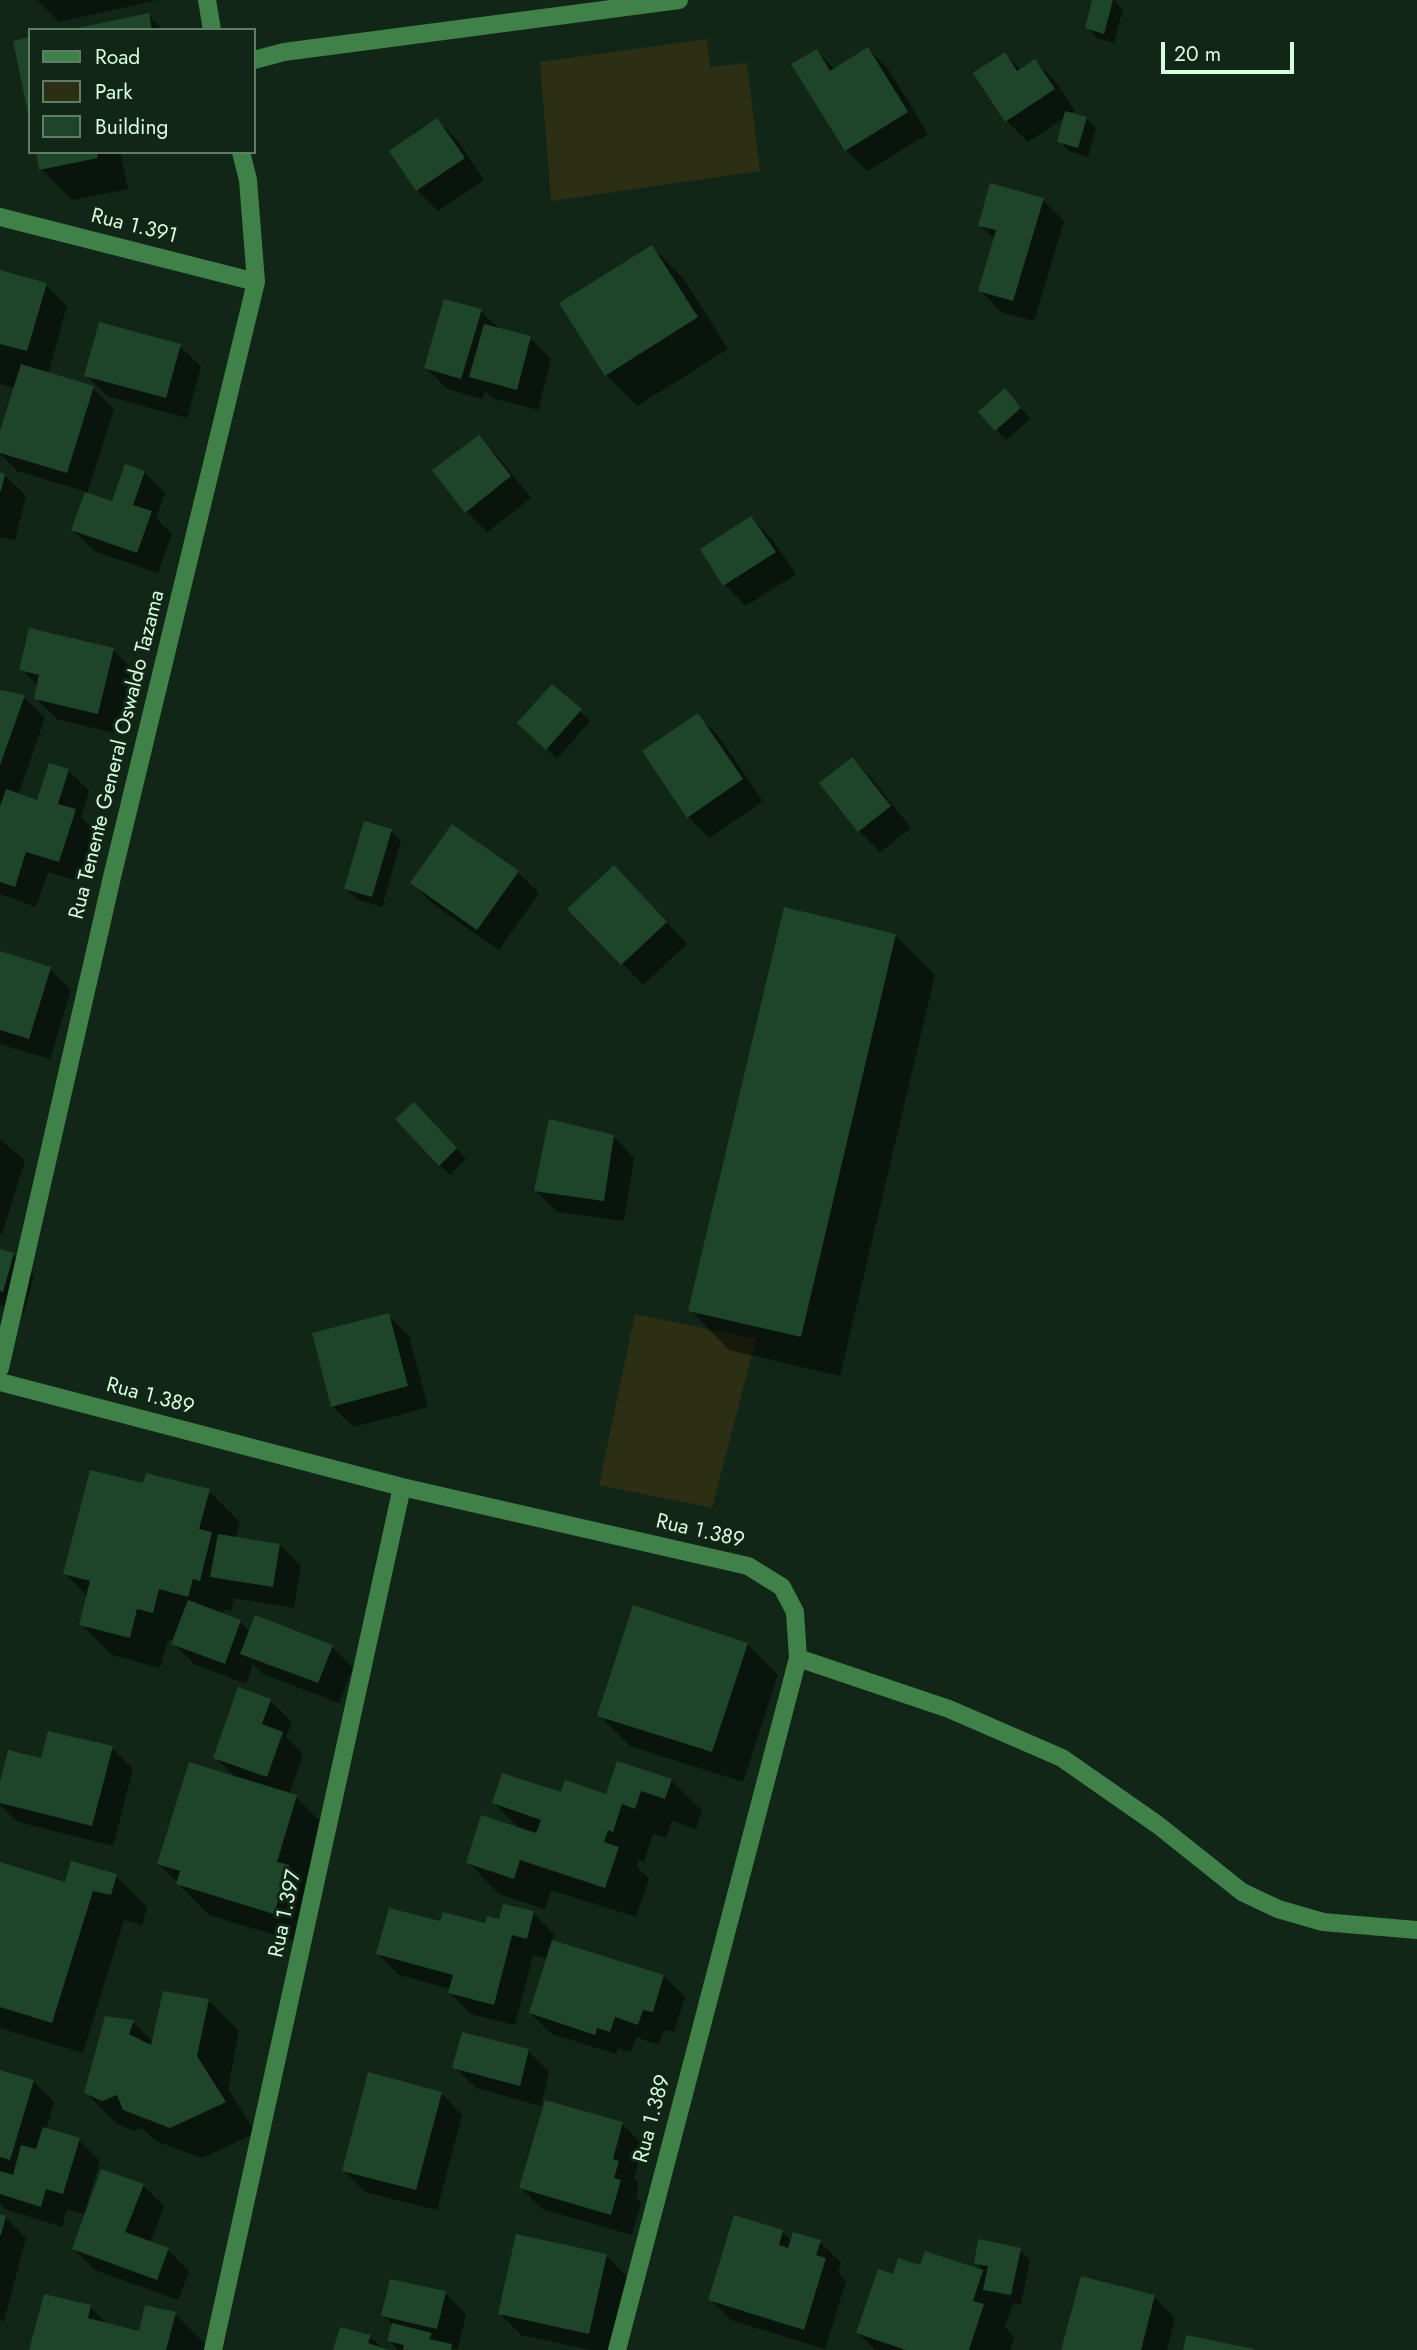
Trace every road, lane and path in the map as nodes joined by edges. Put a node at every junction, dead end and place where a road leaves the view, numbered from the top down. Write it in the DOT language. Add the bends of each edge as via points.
graph roads {
  1 [pos="207,0"];
  2 [pos="679,0"];
  3 [pos="212,28"];
  4 [pos="256,59"];
  5 [pos="242,154"];
  6 [pos="0,217"];
  7 [pos="256,282"];
  8 [pos="0,1368"];
  9 [pos="0,1382"];
  10 [pos="402,1487"];
  11 [pos="797,1658"];
  12 [pos="1417,1930"];
  13 [pos="214,2350"];
  14 [pos="617,2350"];
  1 -- 3 [label="street"];
  2 -- 4 [label="street"];
  5 -- 7 [label="street, Rua Tenente General Oswaldo Tazama" via="248,180"];
  6 -- 7 [label="street, Rua 1.391"];
  7 -- 8 [label="street, Rua Tenente General Oswaldo Tazama" via="112,877"];
  9 -- 10 [label="street, Rua 1.389"];
  10 -- 11 [label="street, Rua 1.389" via="748,1566 782,1587 794,1612"];
  10 -- 13 [label="street, Rua 1.397"];
  11 -- 12 [label="street" via="949,1709 1062,1758 1158,1825 1242,1892 1278,1909 1323,1922"];
  11 -- 14 [label="street, Rua 1.389"];
}
